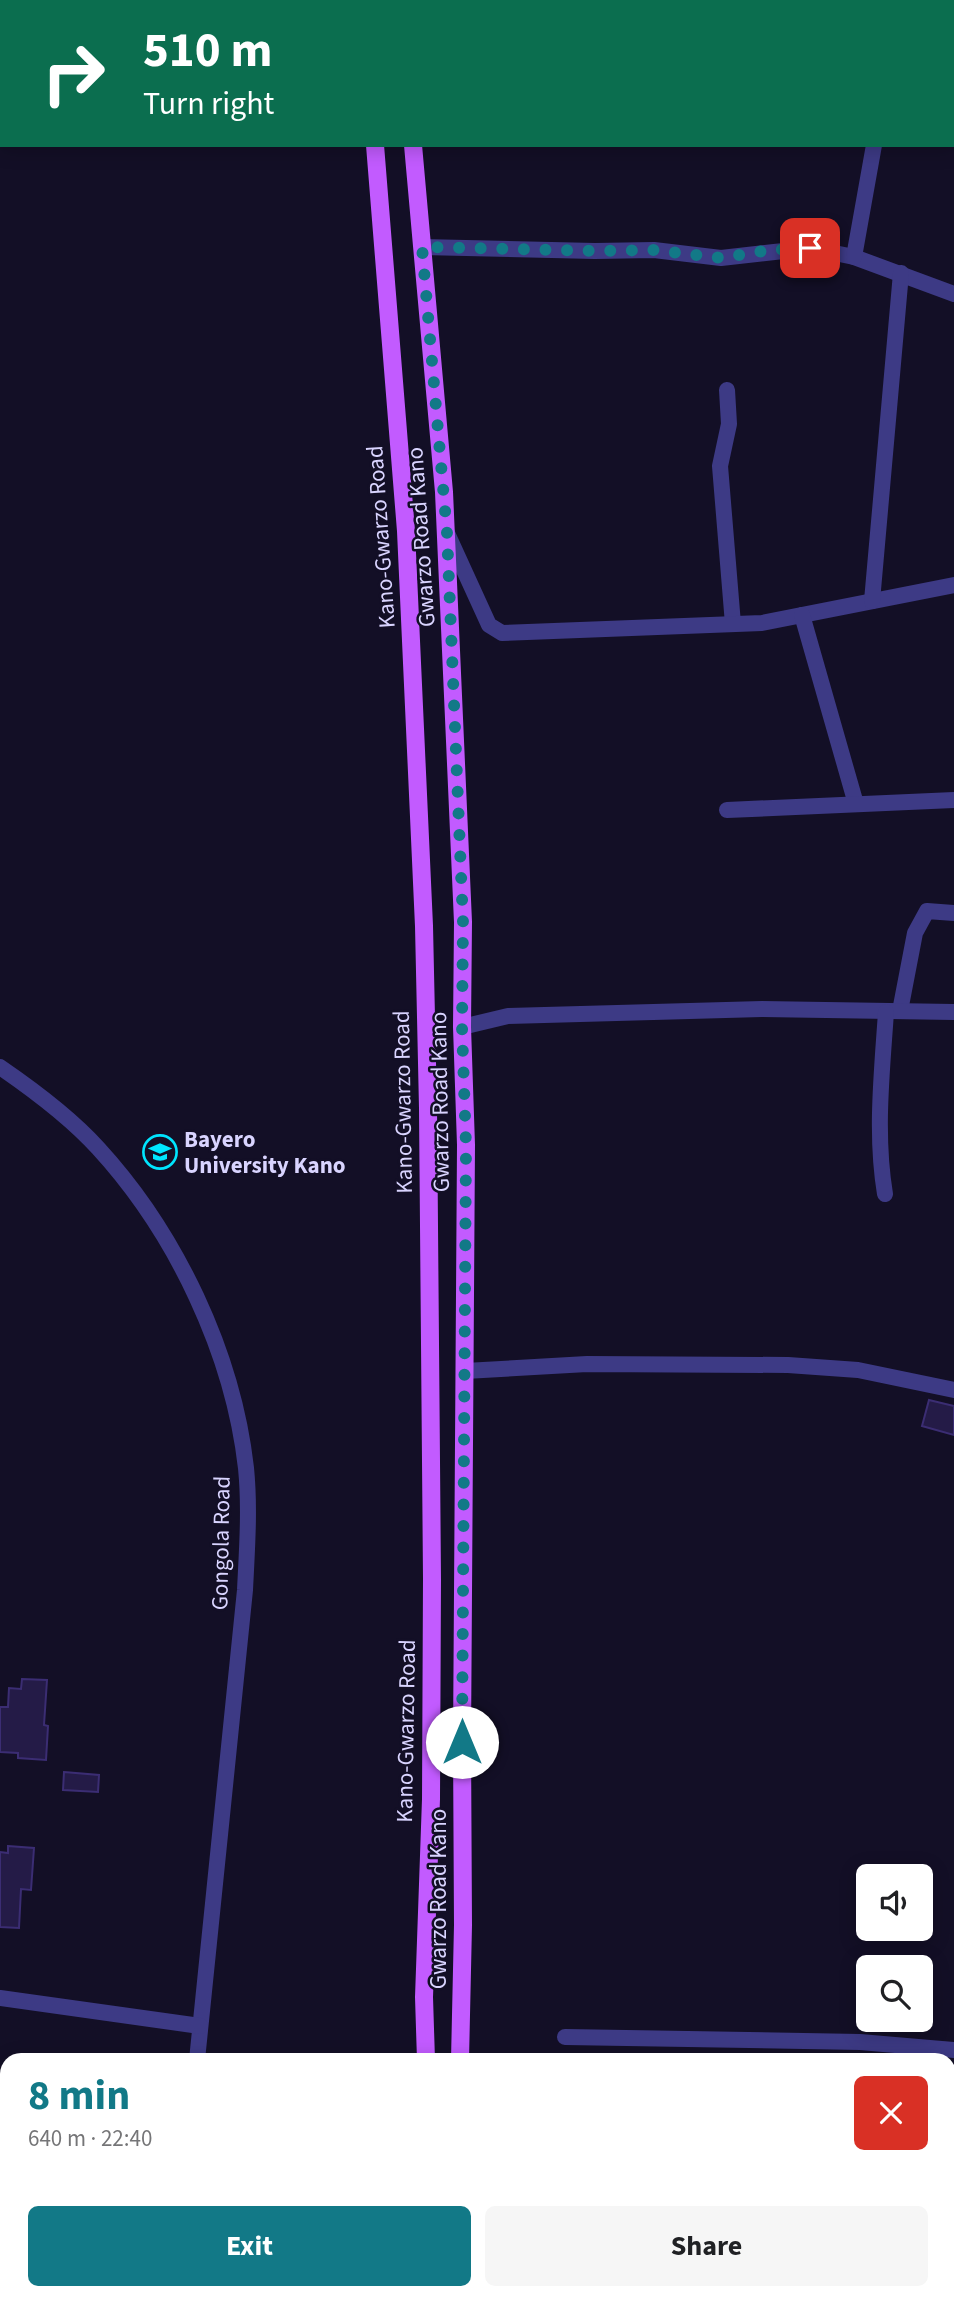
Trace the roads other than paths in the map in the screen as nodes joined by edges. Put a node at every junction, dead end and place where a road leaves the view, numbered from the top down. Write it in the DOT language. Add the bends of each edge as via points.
graph roads {
  1 [pos="375,147"];
  2 [pos="413,147"];
  3 [pos="874,147"];
  4 [pos="422,247"];
  5 [pos="854,257"];
  6 [pos="901,273"];
  7 [pos="954,294"];
  8 [pos="727,390"];
  9 [pos="447,533"];
  10 [pos="954,585"];
  11 [pos="872,601"];
  12 [pos="802,615"];
  13 [pos="733,624"];
  14 [pos="954,800"];
  15 [pos="856,804"];
  16 [pos="727,810"];
  17 [pos="954,913"];
  18 [pos="893,1012"];
  19 [pos="954,1012"];
  20 [pos="462,1027"];
  21 [pos="0,1067"];
  22 [pos="885,1194"];
  23 [pos="465,1371"];
  24 [pos="954,1390"];
  25 [pos="0,1998"];
  26 [pos="200,2026"];
  27 [pos="565,2037"];
  28 [pos="954,2050"];
  29 [pos="198,2053"];
  30 [pos="426,2053"];
  31 [pos="460,2053"];
  1 -- 30 [label="main road, Kano-Gwarzo Road" via="407,531 425,965 432,1579"];
  2 -- 4 [label="main road, Gwarzo Road Kano"];
  3 -- 5 [label="street"];
  4 -- 5 [label="street" via="654,250 721,258 810,248"];
  4 -- 9 [label="main road, Gwarzo Road Kano"];
  5 -- 6 [label="street"];
  6 -- 7 [label="street"];
  6 -- 11 [label="street"];
  8 -- 13 [label="street" via="729,424 720,466"];
  9 -- 13 [label="street" via="489,625 502,633"];
  9 -- 20 [label="main road, Gwarzo Road Kano" via="463,909"];
  10 -- 11 [label="street"];
  11 -- 12 [label="street"];
  12 -- 13 [label="street"];
  12 -- 15 [label="street"];
  14 -- 15 [label="street"];
  15 -- 16 [label="street"];
  17 -- 18 [label="street" via="927,911 920,922"];
  18 -- 19 [label="street"];
  18 -- 20 [label="street" via="762,1009 508,1016"];
  18 -- 22 [label="street" via="881,1090"];
  20 -- 23 [label="main road, Gwarzo Road Kano"];
  21 -- 26 [label="street, Gongola Road" via="46,1100 98,1148 147,1210 178,1258 200,1306 238,1418 246,1469 245,1590"];
  23 -- 24 [label="street" via="587,1364 788,1365 858,1370"];
  23 -- 31 [label="main road, Gwarzo Road Kano"];
  25 -- 26 [label="street"];
  26 -- 29 [label="street, Gongola Road"];
  27 -- 28 [label="street" via="860,2042"];
}
